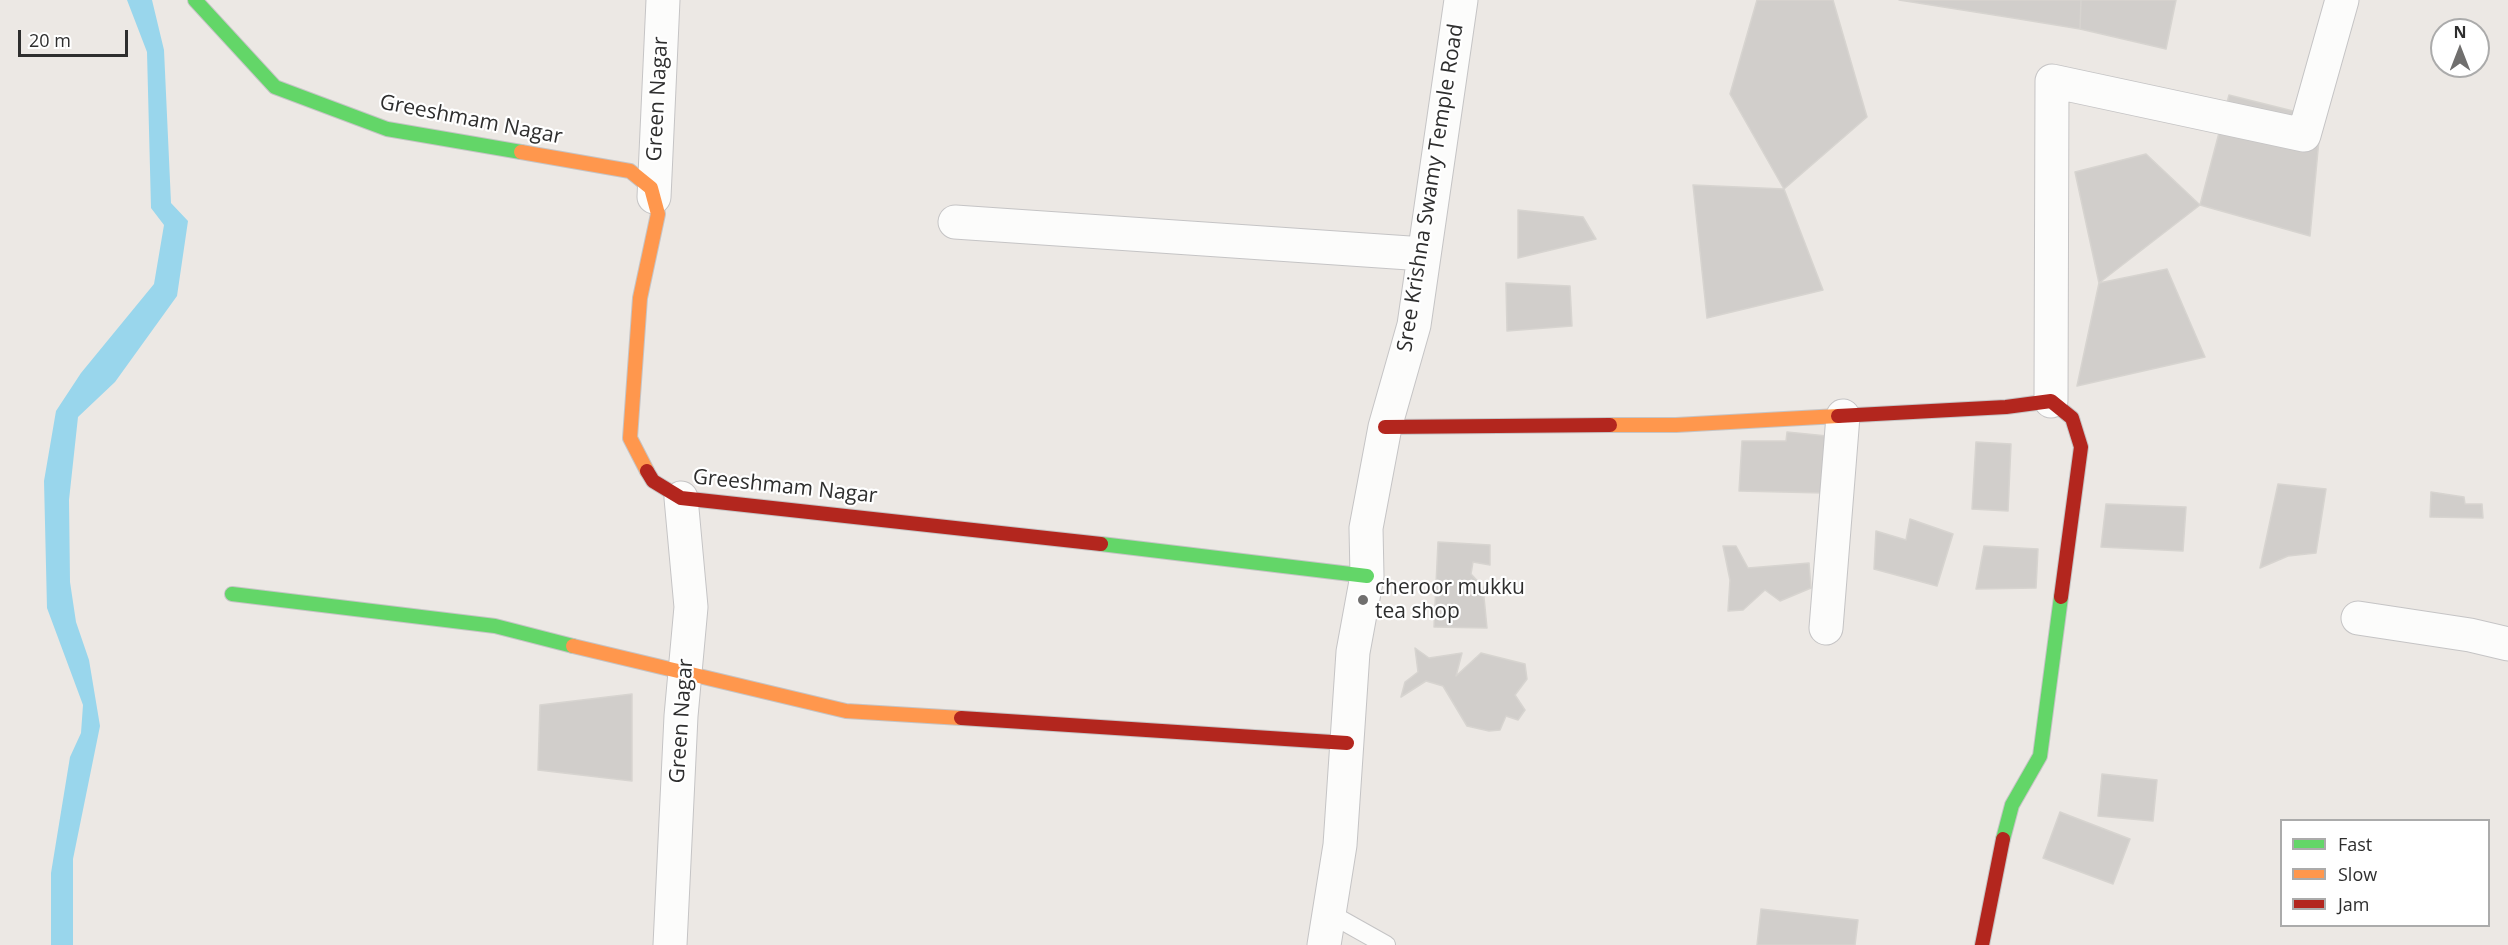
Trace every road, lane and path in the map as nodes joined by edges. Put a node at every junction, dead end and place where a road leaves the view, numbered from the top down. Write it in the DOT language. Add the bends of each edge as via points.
graph roads {
  1 [pos="195,0"];
  2 [pos="663,0"];
  3 [pos="1461,0"];
  4 [pos="2342,0"];
  5 [pos="654,198"];
  6 [pos="955,222"];
  7 [pos="1424,254"];
  8 [pos="2050,401"];
  9 [pos="1843,416"];
  10 [pos="1386,427"];
  11 [pos="681,498"];
  12 [pos="1367,576"];
  13 [pos="232,594"];
  14 [pos="2358,618"];
  15 [pos="1826,628"];
  16 [pos="2508,644"];
  17 [pos="685,675"];
  18 [pos="1347,743"];
  19 [pos="1329,913"];
  20 [pos="670,945"];
  21 [pos="1324,945"];
  22 [pos="1386,945"];
  23 [pos="1982,945"];
  1 -- 5 [label="street, Greeshmam Nagar" via="275,87 387,129 630,171 651,188"];
  2 -- 5 [label="street, Green Nagar"];
  3 -- 7 [label="street, Sree Krishna Swamy Temple Road"];
  4 -- 8 [label="street" via="2304,135 2052,81"];
  5 -- 11 [label="street, Greeshmam Nagar" via="658,214 640,298 630,438 653,481"];
  6 -- 7 [label="street"];
  7 -- 10 [label="street, Sree Krishna Swamy Temple Road" via="1414,325"];
  8 -- 9 [label="street"];
  8 -- 23 [label="street" via="2072,418 2081,447 2040,756 2012,805 1998,856"];
  9 -- 10 [label="street" via="1676,425"];
  9 -- 15 [label="street"];
  10 -- 12 [label="street, Sree Krishna Swamy Temple Road" via="1366,528"];
  11 -- 12 [label="street, Greeshmam Nagar"];
  11 -- 17 [label="street, Green Nagar" via="691,607"];
  12 -- 18 [label="street, Sree Krishna Swamy Temple Road" via="1353,652"];
  13 -- 17 [label="street" via="495,626"];
  14 -- 16 [label="street"];
  17 -- 18 [label="street" via="846,711"];
  17 -- 20 [label="street, Green Nagar"];
  18 -- 19 [label="street, Sree Krishna Swamy Temple Road" via="1340,845"];
  19 -- 21 [label="street, Sree Krishna Swamy Temple Road"];
  19 -- 22 [label="lane"];
}
